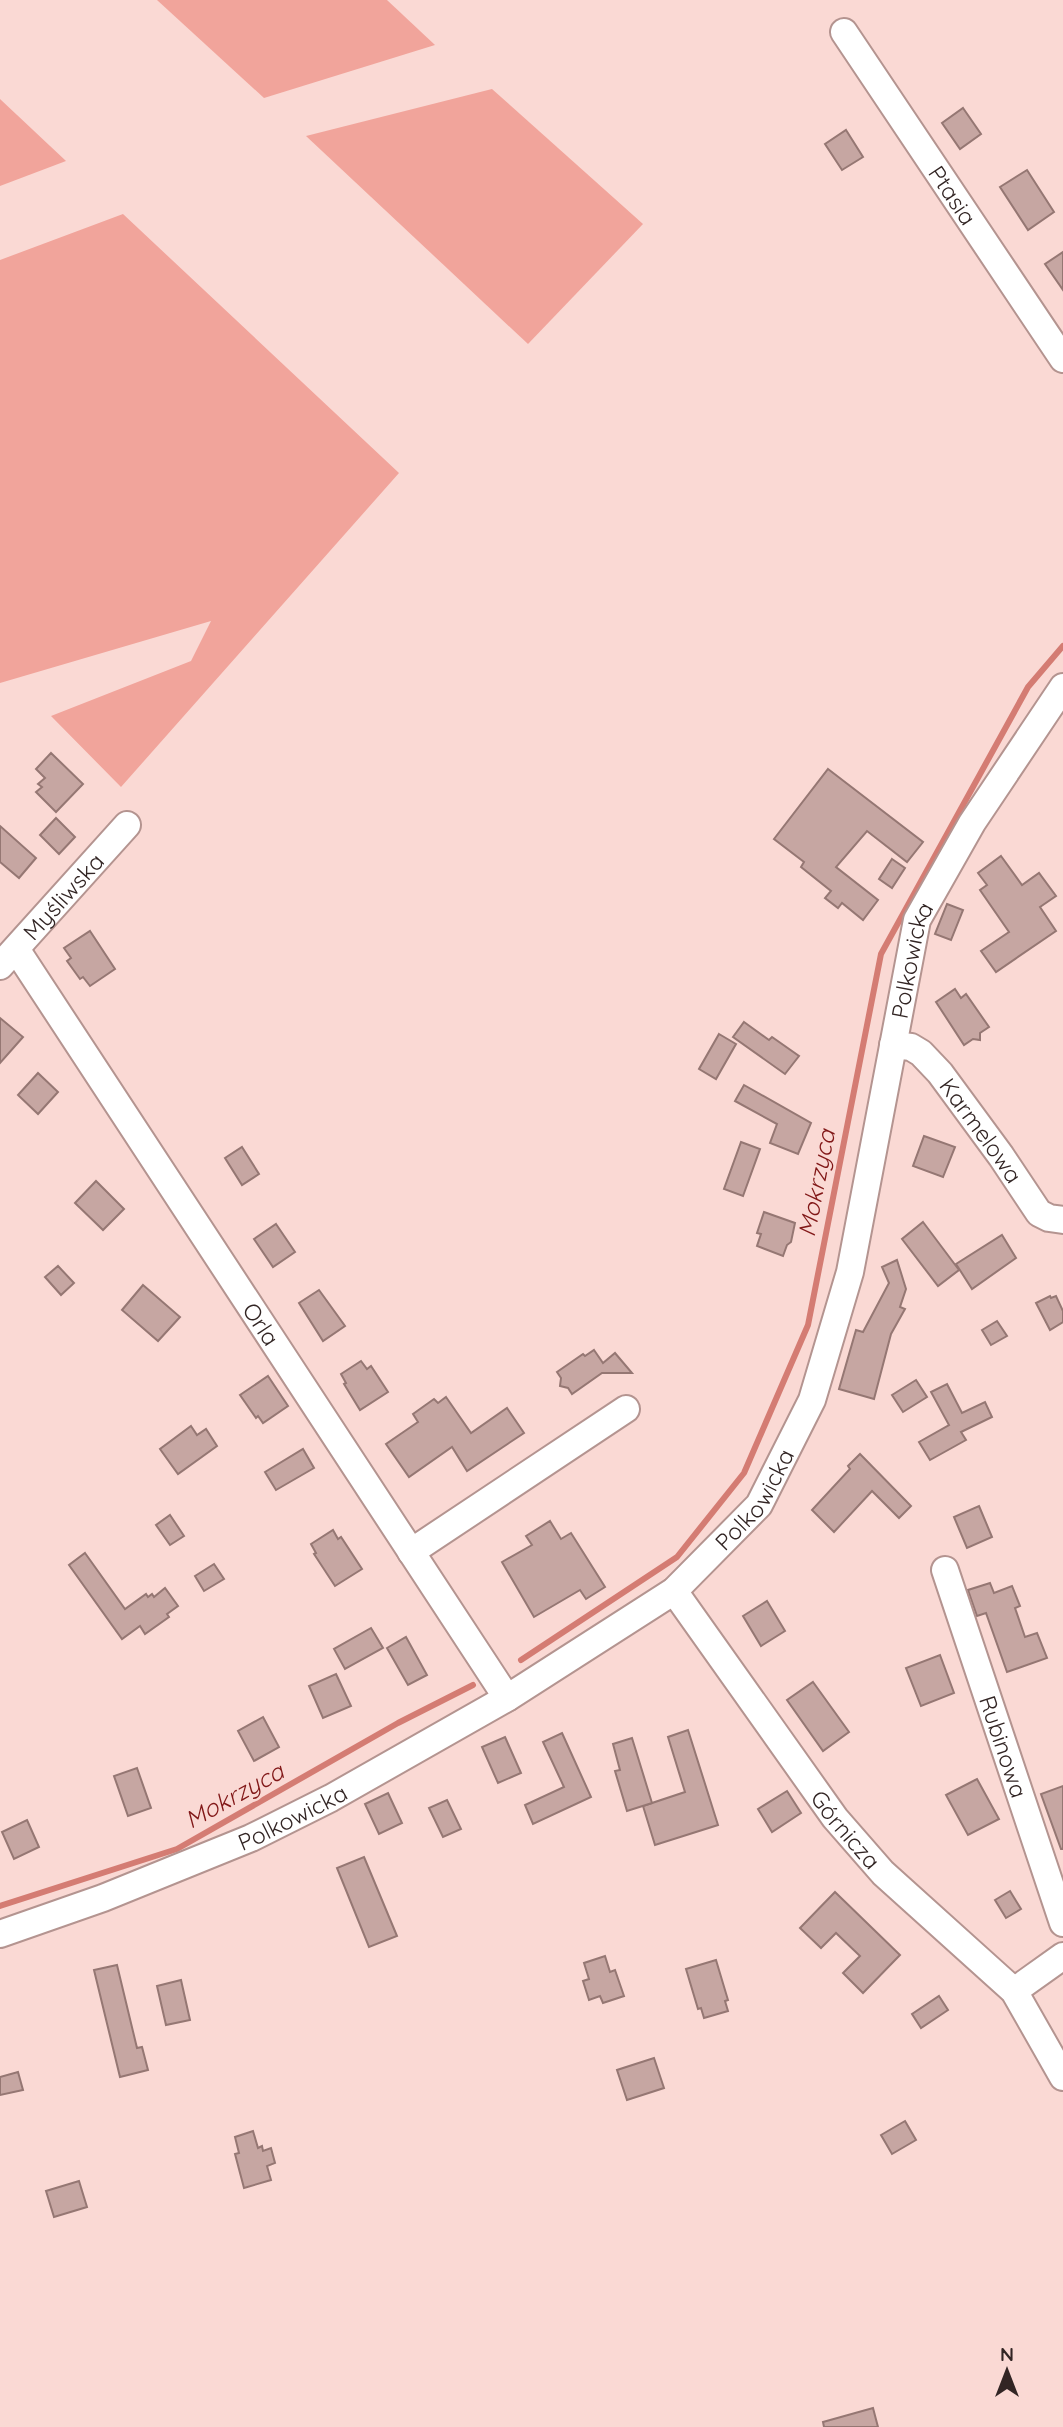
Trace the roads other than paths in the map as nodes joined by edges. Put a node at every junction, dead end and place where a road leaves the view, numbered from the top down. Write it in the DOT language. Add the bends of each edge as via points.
graph roads {
  1 [pos="844,32"];
  2 [pos="1063,359"];
  3 [pos="1063,687"];
  4 [pos="127,825"];
  5 [pos="8,958"];
  6 [pos="893,1045"];
  7 [pos="1063,1220"];
  8 [pos="626,1409"];
  9 [pos="411,1552"];
  10 [pos="945,1570"];
  11 [pos="674,1591"];
  12 [pos="507,1698"];
  13 [pos="1063,1923"];
  14 [pos="0,1934"];
  15 [pos="1063,1956"];
  16 [pos="1014,1991"];
  17 [pos="1063,2077"];
  1 -- 2 [label="street, Ptasia"];
  3 -- 6 [label="street, Polkowicka" via="972,823 917,920"];
  4 -- 5 [label="street, Myśliwska"];
  5 -- 9 [label="street, Orla"];
  6 -- 7 [label="street, Karmelowa" via="921,1053 986,1135 1039,1213"];
  6 -- 11 [label="street, Polkowicka" via="850,1272 812,1400 759,1505"];
  8 -- 9 [label="street"];
  9 -- 12 [label="street, Orla"];
  10 -- 13 [label="street, Rubinowa"];
  11 -- 12 [label="street, Polkowicka"];
  11 -- 16 [label="street, Górnicza" via="835,1818 883,1873"];
  12 -- 14 [label="street, Polkowicka" via="251,1838"];
  15 -- 16 [label="street"];
  16 -- 17 [label="street, Górnicza"];
}
